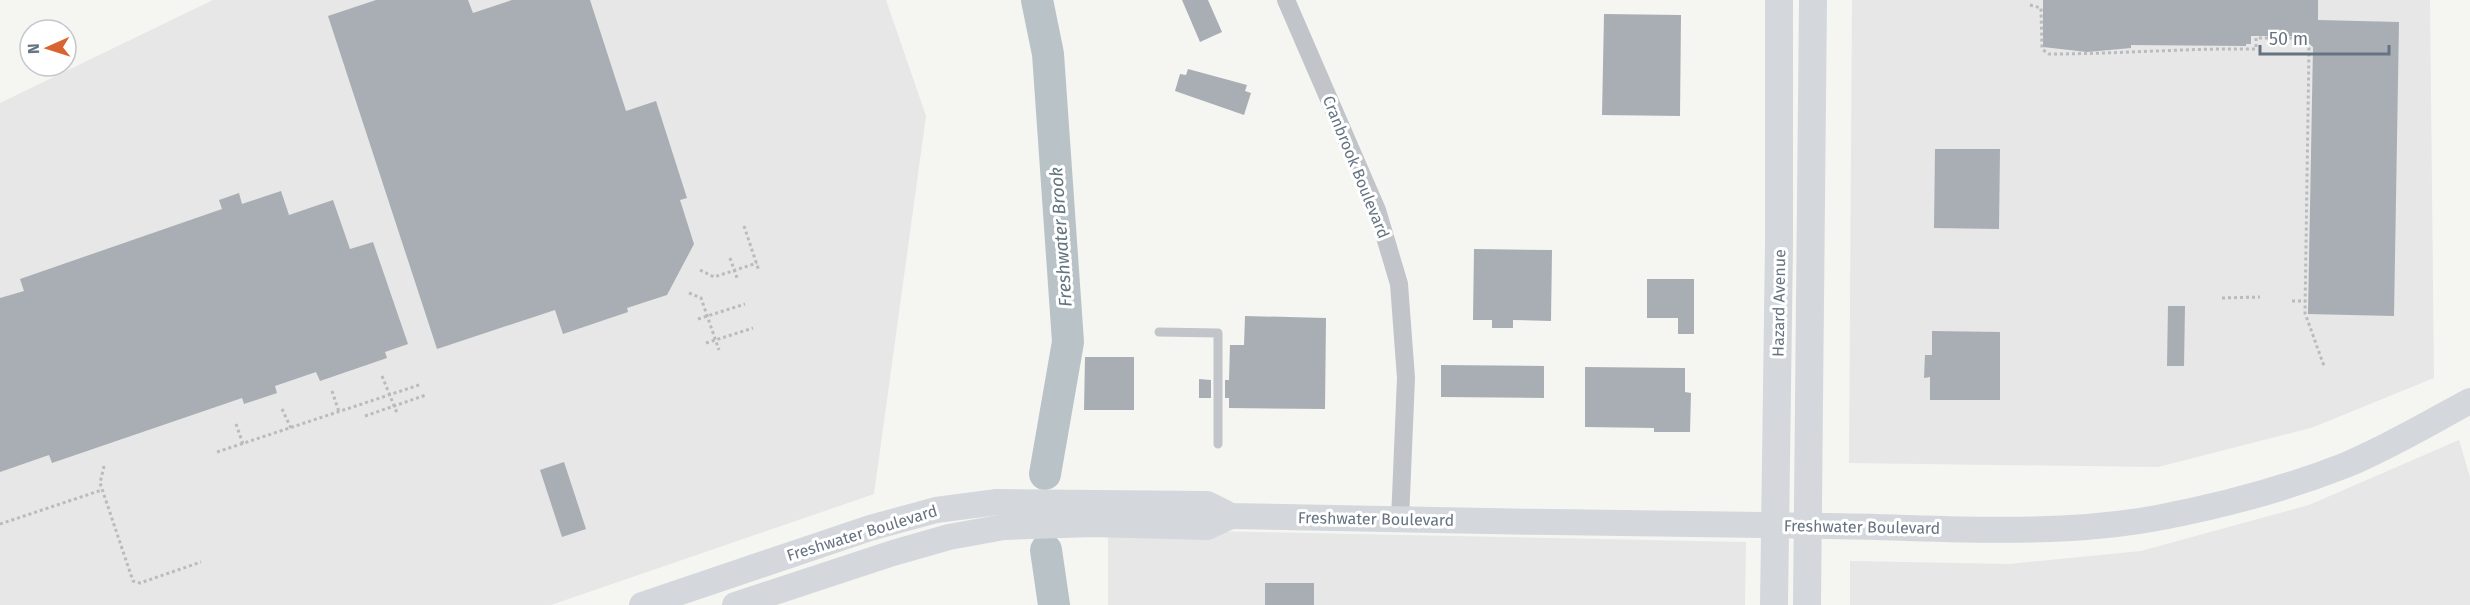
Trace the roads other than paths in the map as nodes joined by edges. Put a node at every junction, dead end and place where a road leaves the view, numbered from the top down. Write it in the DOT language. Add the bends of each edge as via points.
graph roads {
  1 [pos="1286,0"];
  2 [pos="1779,0"];
  3 [pos="1788,0"];
  4 [pos="1813,0"];
  5 [pos="1813,37"];
  6 [pos="1160,332"];
  7 [pos="2470,401"];
  8 [pos="1218,444"];
  9 [pos="1231,516"];
  10 [pos="1400,520"];
  11 [pos="1776,526"];
  12 [pos="1809,526"];
  13 [pos="697,596"];
  14 [pos="642,605"];
  15 [pos="735,605"];
  16 [pos="1774,605"];
  17 [pos="1807,605"];
  1 -- 10 [label="street, Cranbrook Boulevard" via="1377,210 1399,284 1406,378"];
  2 -- 11 [label="main road, Hazard Avenue"];
  3 -- 5 [label="main road"];
  4 -- 5 [label="main road, Hazard Avenue"];
  5 -- 12 [label="main road, Hazard Avenue"];
  6 -- 8 [label="lane" via="1218,333"];
  7 -- 12 [label="street, Freshwater Boulevard" via="2378,450 2320,475 2230,502 2154,518 2098,526 2030,529"];
  9 -- 10 [label="street, Freshwater Boulevard"];
  9 -- 13 [label="street, Freshwater Boulevard" via="1208,504 997,502 936,510 870,528"];
  9 -- 15 [label="street, Freshwater Boulevard" via="1207,527 1093,524 993,529 893,553"];
  10 -- 11 [label="street, Freshwater Boulevard"];
  11 -- 12 [label="street, Freshwater Boulevard"];
  11 -- 16 [label="main road, Hazard Avenue"];
  12 -- 17 [label="main road, Hazard Avenue"];
  13 -- 14 [label="street, Freshwater Boulevard"];
}
